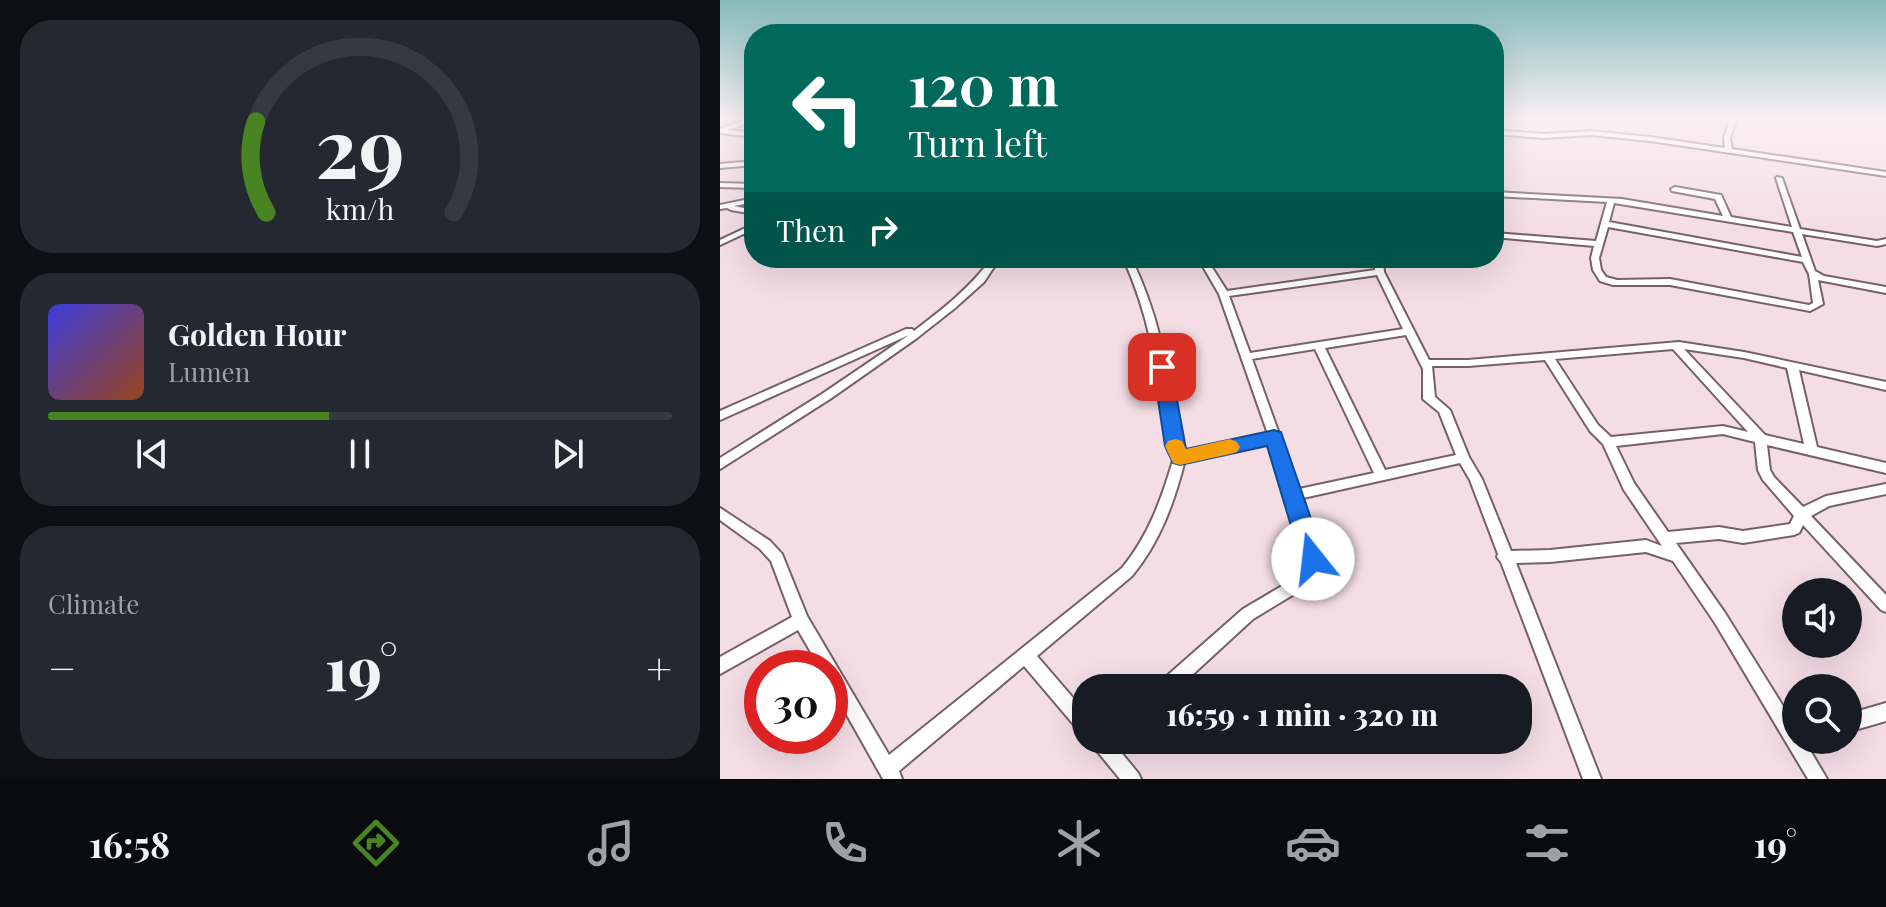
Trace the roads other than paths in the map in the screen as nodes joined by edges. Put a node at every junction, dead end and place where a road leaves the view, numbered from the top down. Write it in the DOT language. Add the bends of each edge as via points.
graph roads {
  1 [pos="1757,154"];
  2 [pos="744,164"];
  3 [pos="720,166"];
  4 [pos="1886,174"];
  5 [pos="1779,178"];
  6 [pos="720,185"];
  7 [pos="744,186"];
  8 [pos="1675,189"];
  9 [pos="1504,195"];
  10 [pos="1611,200"];
  11 [pos="744,202"];
  12 [pos="724,207"];
  13 [pos="744,210"];
  14 [pos="1728,218"];
  15 [pos="1606,224"];
  16 [pos="744,231"];
  17 [pos="1797,231"];
  18 [pos="1504,236"];
  19 [pos="1886,241"];
  20 [pos="720,243"];
  21 [pos="1598,244"];
  22 [pos="1806,260"];
  23 [pos="989,268"];
  24 [pos="1133,268"];
  25 [pos="1208,268"];
  26 [pos="1363,268"];
  27 [pos="1380,268"];
  28 [pos="1813,274"];
  29 [pos="1886,290"];
  30 [pos="1224,294"];
  31 [pos="928,323"];
  32 [pos="1410,331"];
  33 [pos="1675,345"];
  34 [pos="1319,346"];
  35 [pos="1548,356"];
  36 [pos="1247,357"];
  37 [pos="1425,363"];
  38 [pos="1792,365"];
  39 [pos="1886,386"];
  40 [pos="720,416"];
  41 [pos="1274,437"];
  42 [pos="1760,437"];
  43 [pos="1608,442"];
  44 [pos="1811,449"];
  45 [pos="1180,457"];
  46 [pos="1463,458"];
  47 [pos="720,464"];
  48 [pos="1886,468"];
  49 [pos="1382,476"];
  50 [pos="1886,489"];
  51 [pos="1295,495"];
  52 [pos="720,513"];
  53 [pos="1801,515"];
  54 [pos="1660,532"];
  55 [pos="1646,546"];
  56 [pos="1675,556"];
  57 [pos="1504,557"];
  58 [pos="1886,605"];
  59 [pos="801,620"];
  60 [pos="819,650"];
  61 [pos="1026,656"];
  62 [pos="720,666"];
  63 [pos="1182,674"];
  64 [pos="848,700"];
  65 [pos="1072,710"];
  66 [pos="1782,710"];
  67 [pos="1886,712"];
  68 [pos="1862,719"];
  69 [pos="1112,754"];
  70 [pos="1806,754"];
  71 [pos="890,774"];
  72 [pos="1132,779"];
  73 [pos="1592,779"];
  74 [pos="1818,779"];
  1 -- 4 [label="street"];
  2 -- 3 [label="street"];
  5 -- 17 [label="street"];
  6 -- 7 [label="street"];
  8 -- 14 [label="street" via="1718,197"];
  9 -- 10 [label="street"];
  10 -- 14 [label="street"];
  10 -- 15 [label="street"];
  11 -- 12 [label="street"];
  12 -- 13 [label="street"];
  14 -- 17 [label="street"];
  15 -- 21 [label="street"];
  15 -- 22 [label="street"];
  16 -- 20 [label="street"];
  17 -- 19 [label="street"];
  17 -- 22 [label="street"];
  18 -- 21 [label="street"];
  21 -- 28 [label="street" via="1597,270 1611,282 1670,282 1810,308 1818,304"];
  22 -- 28 [label="street"];
  23 -- 31 [label="street" via="979,283"];
  24 -- 45 [label="street" via="1155,329"];
  25 -- 30 [label="street"];
  26 -- 30 [label="street"];
  27 -- 32 [label="street"];
  28 -- 29 [label="street"];
  30 -- 36 [label="street"];
  31 -- 40 [label="street"];
  31 -- 47 [label="street"];
  32 -- 34 [label="street"];
  32 -- 37 [label="street"];
  33 -- 35 [label="street"];
  33 -- 38 [label="street"];
  33 -- 42 [label="street"];
  34 -- 36 [label="street"];
  34 -- 49 [label="street"];
  35 -- 37 [label="street"];
  35 -- 43 [label="street"];
  36 -- 41 [label="street"];
  37 -- 46 [label="street" via="1429,399 1444,410"];
  38 -- 39 [label="street"];
  38 -- 44 [label="street"];
  41 -- 45 [label="street"];
  41 -- 51 [label="street"];
  42 -- 43 [label="street" via="1715,430"];
  42 -- 44 [label="street"];
  42 -- 53 [label="street" via="1764,470"];
  43 -- 54 [label="street"];
  44 -- 48 [label="street"];
  45 -- 61 [label="street" via="1161,519 1140,558"];
  46 -- 49 [label="street"];
  46 -- 57 [label="street"];
  49 -- 51 [label="street"];
  50 -- 53 [label="street" via="1826,501"];
  51 -- 63 [label="street" via="1313,559 1308,575 1248,614"];
  52 -- 59 [label="street" via="777,558"];
  53 -- 54 [label="street" via="1794,529 1782,533 1743,537"];
  53 -- 58 [label="street"];
  54 -- 55 [label="street"];
  54 -- 56 [label="street"];
  55 -- 56 [label="street"];
  55 -- 57 [label="street"];
  56 -- 66 [label="street"];
  57 -- 73 [label="street"];
  59 -- 60 [label="street"];
  59 -- 62 [label="street"];
  61 -- 65 [label="street"];
  61 -- 71 [label="street"];
  64 -- 71 [label="street"];
  67 -- 68 [label="street"];
  69 -- 72 [label="street"];
  70 -- 74 [label="street"];
}
